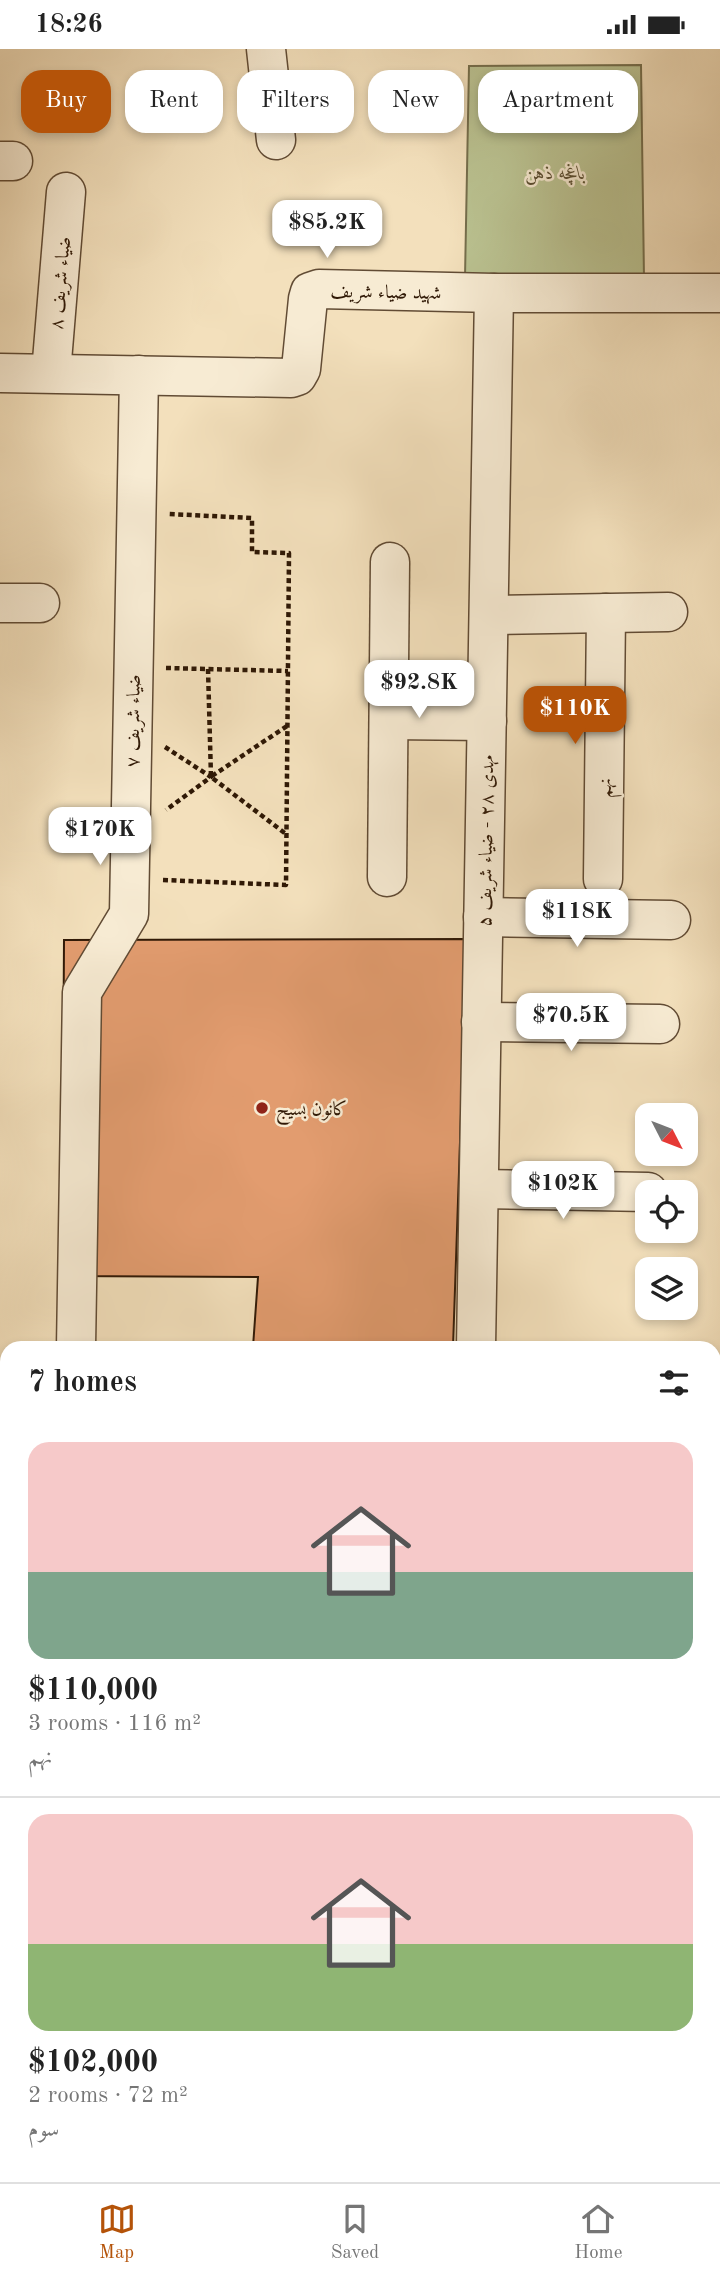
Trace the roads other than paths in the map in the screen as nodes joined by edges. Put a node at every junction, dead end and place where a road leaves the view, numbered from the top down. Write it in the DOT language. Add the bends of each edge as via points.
graph roads {
  1 [pos="266,49"];
  2 [pos="276,140"];
  3 [pos="66,192"];
  4 [pos="494,293"];
  5 [pos="720,293"];
  6 [pos="0,373"];
  7 [pos="51,373"];
  8 [pos="139,375"];
  9 [pos="390,562"];
  10 [pos="0,603"];
  11 [pos="40,603"];
  12 [pos="668,612"];
  13 [pos="606,613"];
  14 [pos="489,615"];
  15 [pos="389,720"];
  16 [pos="487,721"];
  17 [pos="387,877"];
  18 [pos="603,879"];
  19 [pos="483,917"];
  20 [pos="671,920"];
  21 [pos="481,1022"];
  22 [pos="660,1024"];
  23 [pos="479,1189"];
  24 [pos="635,1192"];
  25 [pos="76,1341"];
  26 [pos="476,1341"];
  1 -- 2 [label="street"];
  3 -- 7 [label="street, ضیاء شریف ۸"];
  4 -- 5 [label="street, شهید ضیاء شریف"];
  4 -- 8 [label="street, شهید ضیاء شریف" via="319,289 310,292 308,299 297,376"];
  4 -- 14 [label="street, مهدی ۲۸ - ضیاء شریف ۵"];
  6 -- 7 [label="street, شهید ضیاء شریف"];
  7 -- 8 [label="street, شهید ضیاء شریف"];
  8 -- 25 [label="street, ضیاء شریف ۷" via="129,914 82,992"];
  9 -- 15 [label="street"];
  10 -- 11 [label="street"];
  12 -- 13 [label="street"];
  13 -- 14 [label="street"];
  13 -- 18 [label="street, نهم"];
  14 -- 16 [label="street, مهدی ۲۸ - ضیاء شریف ۵"];
  15 -- 16 [label="street"];
  15 -- 17 [label="street"];
  16 -- 19 [label="street, مهدی ۲۸ - ضیاء شریف ۵"];
  19 -- 20 [label="street"];
  19 -- 21 [label="street, مهدی ۲۸ - ضیاء شریف ۵"];
  21 -- 22 [label="street"];
  21 -- 23 [label="street, مهدی ۲۸ - ضیاء شریف ۵"];
  23 -- 24 [label="street"];
  23 -- 26 [label="street, مهدی ۲۸ - ضیاء شریف ۵"];
}
